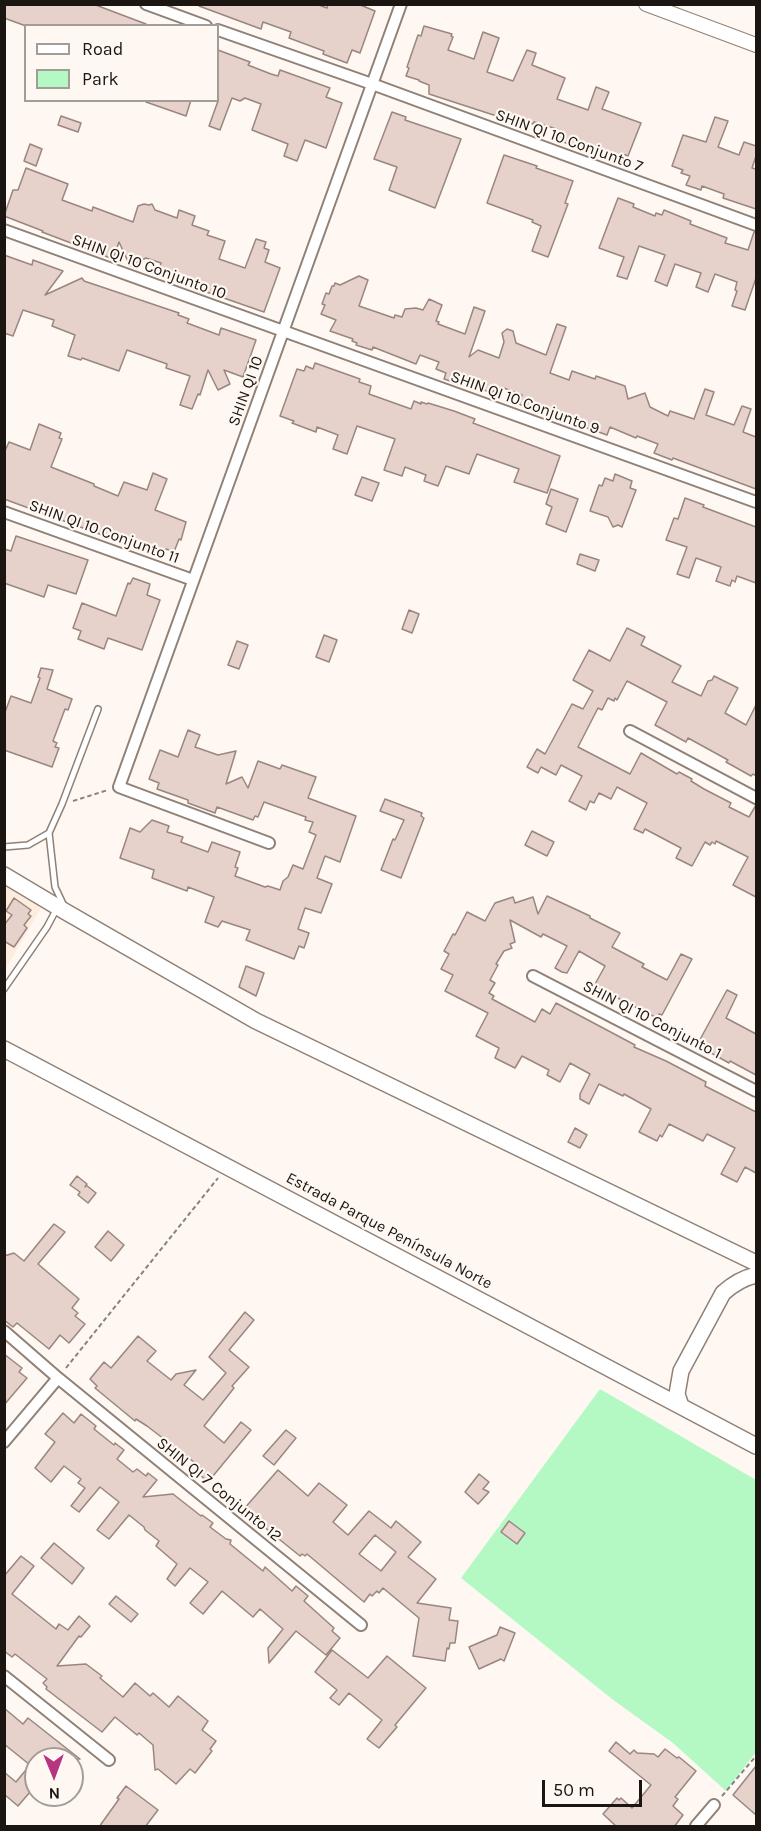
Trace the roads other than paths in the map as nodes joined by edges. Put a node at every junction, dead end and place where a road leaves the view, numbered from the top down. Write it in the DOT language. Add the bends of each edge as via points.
graph roads {
  1 [pos="146,4"];
  2 [pos="401,4"];
  3 [pos="646,4"];
  4 [pos="201,24"];
  5 [pos="219,30"];
  6 [pos="756,45"];
  7 [pos="372,84"];
  8 [pos="756,225"];
  9 [pos="4,230"];
  10 [pos="283,331"];
  11 [pos="756,502"];
  12 [pos="4,512"];
  13 [pos="193,580"];
  14 [pos="98,709"];
  15 [pos="630,731"];
  16 [pos="756,798"];
  17 [pos="49,833"];
  18 [pos="269,843"];
  19 [pos="4,848"];
  20 [pos="4,875"];
  21 [pos="62,910"];
  22 [pos="533,976"];
  23 [pos="4,989"];
  24 [pos="4,1048"];
  25 [pos="756,1091"];
  26 [pos="756,1263"];
  27 [pos="756,1275"];
  28 [pos="4,1331"];
  29 [pos="58,1378"];
  30 [pos="681,1406"];
  31 [pos="4,1442"];
  32 [pos="756,1446"];
  33 [pos="361,1625"];
  34 [pos="4,1676"];
  35 [pos="108,1761"];
  36 [pos="714,1804"];
  37 [pos="696,1827"];
  1 -- 4 [label="street"];
  2 -- 7 [label="street, SHIN QI 10"];
  3 -- 6 [label="street"];
  5 -- 7 [label="street, SHIN QI 10 Conjunto 7"];
  7 -- 8 [label="street, SHIN QI 10 Conjunto 7"];
  7 -- 10 [label="street, SHIN QI 10"];
  9 -- 10 [label="street, SHIN QI 10 Conjunto 10"];
  10 -- 11 [label="street, SHIN QI 10 Conjunto 9"];
  10 -- 13 [label="street, SHIN QI 10"];
  12 -- 13 [label="street, SHIN QI 10 Conjunto 11"];
  13 -- 18 [label="street, SHIN QI 10" via="119,787"];
  14 -- 17 [label="lane"];
  15 -- 16 [label="street"];
  17 -- 19 [label="lane" via="28,845"];
  17 -- 21 [label="lane" via="55,887"];
  20 -- 21 [label="main road"];
  21 -- 23 [label="lane"];
  21 -- 26 [label="main road" via="256,1021"];
  22 -- 25 [label="street, SHIN QI 10 Conjunto 1"];
  24 -- 30 [label="main road, Estrada Parque Península Norte"];
  27 -- 30 [label="main road" via="723,1293 681,1371 677,1394"];
  28 -- 29 [label="street, SHIN QI 7 Conjunto 12"];
  29 -- 31 [label="street"];
  29 -- 33 [label="street, SHIN QI 7 Conjunto 12"];
  30 -- 32 [label="main road, Estrada Parque Península Norte"];
  34 -- 35 [label="street"];
  36 -- 37 [label="street"];
}
